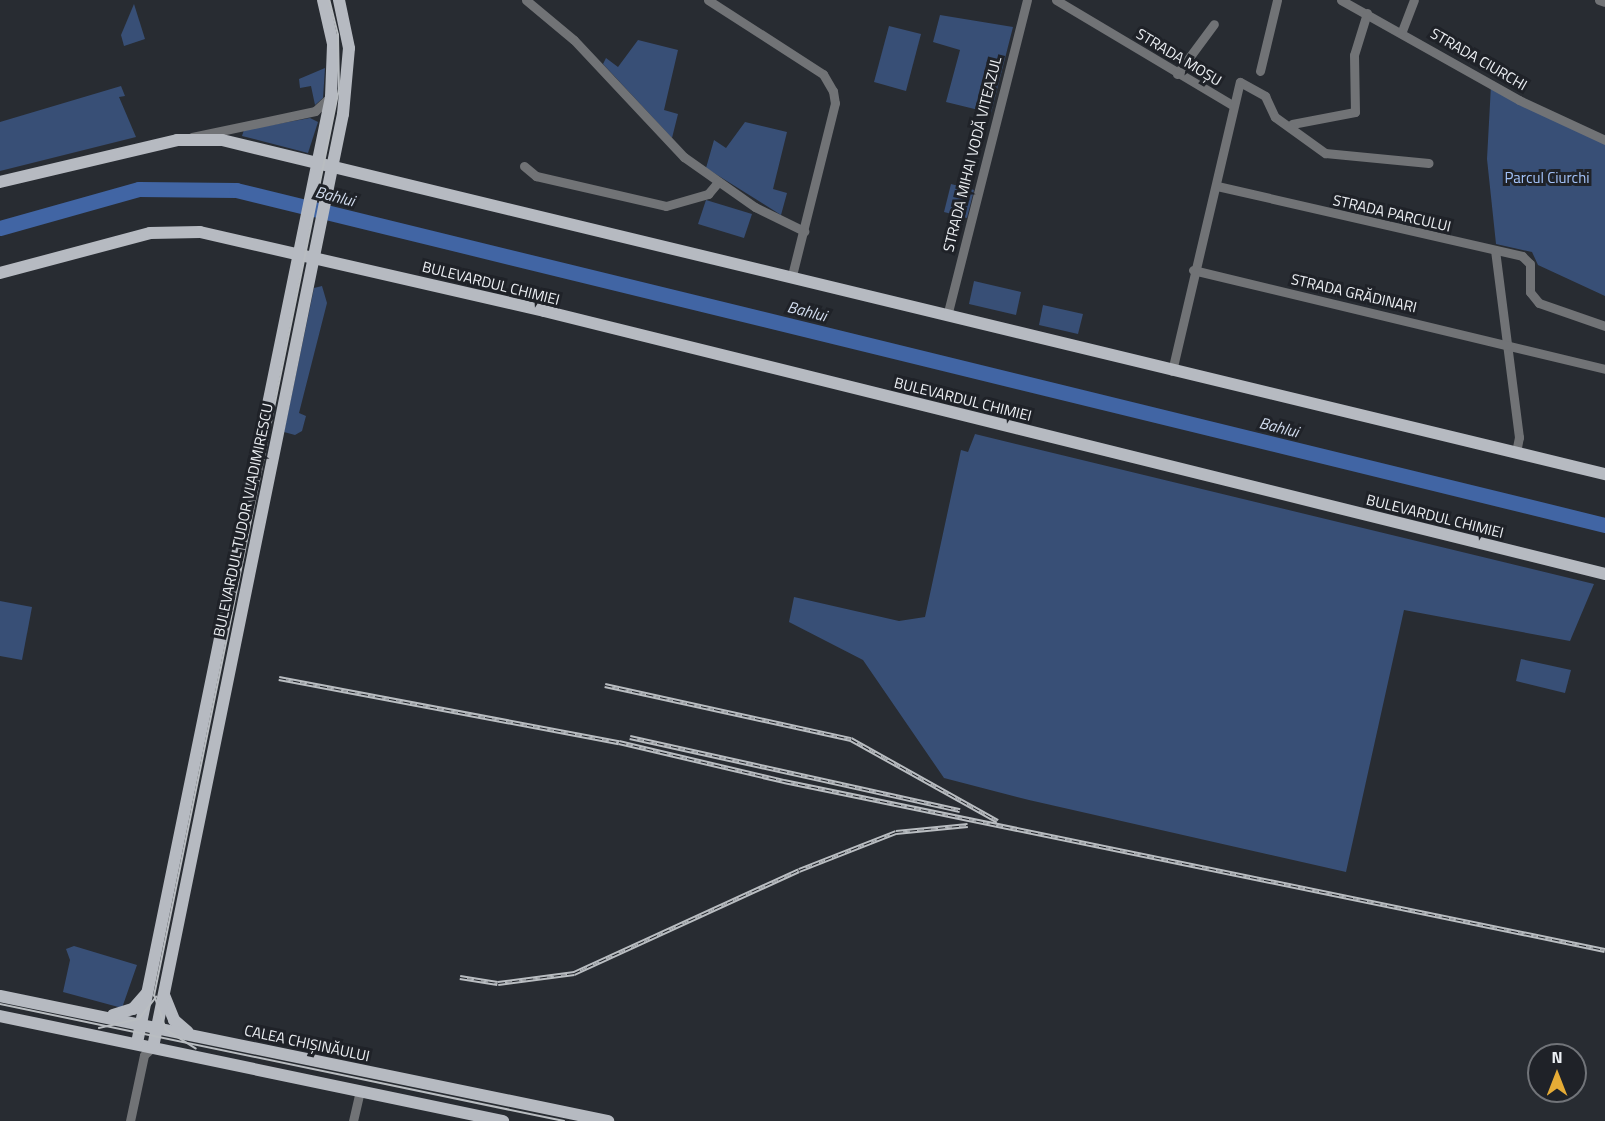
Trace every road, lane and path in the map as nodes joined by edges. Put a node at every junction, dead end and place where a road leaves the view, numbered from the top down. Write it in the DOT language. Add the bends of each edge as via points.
graph roads {
  1 [pos="323,0"];
  2 [pos="339,0"];
  3 [pos="526,0"];
  4 [pos="708,0"];
  5 [pos="1027,0"];
  6 [pos="1056,0"];
  7 [pos="1277,0"];
  8 [pos="1341,0"];
  9 [pos="1414,0"];
  10 [pos="1599,0"];
  11 [pos="1605,2"];
  12 [pos="1367,13"];
  13 [pos="1214,24"];
  14 [pos="1401,31"];
  15 [pos="1260,71"];
  16 [pos="1177,74"];
  17 [pos="331,96"];
  18 [pos="1232,105"];
  19 [pos="1292,124"];
  20 [pos="177,140"];
  21 [pos="1605,140"];
  22 [pos="318,161"];
  23 [pos="1429,163"];
  24 [pos="333,165"];
  25 [pos="524,166"];
  26 [pos="0,182"];
  27 [pos="718,182"];
  28 [pos="1217,186"];
  29 [pos="804,231"];
  30 [pos="1495,250"];
  31 [pos="300,256"];
  32 [pos="313,259"];
  33 [pos="1193,270"];
  34 [pos="0,273"];
  35 [pos="792,276"];
  36 [pos="947,316"];
  37 [pos="1605,326"];
  38 [pos="1508,345"];
  39 [pos="1605,369"];
  40 [pos="1172,371"];
  41 [pos="1516,452"];
  42 [pos="1605,474"];
  43 [pos="1605,574"];
  44 [pos="150,986"];
  45 [pos="163,990"];
  46 [pos="0,996"];
  47 [pos="99,1015"];
  48 [pos="0,1016"];
  49 [pos="141,1024"];
  50 [pos="156,1027"];
  51 [pos="191,1035"];
  52 [pos="137,1043"];
  53 [pos="148,1051"];
  54 [pos="360,1090"];
  55 [pos="130,1121"];
  56 [pos="353,1121"];
  57 [pos="503,1121"];
  58 [pos="608,1121"];
  1 -- 17 [label="main road, BULEVARDUL TUDOR VLADIMIRESCU" via="333,44"];
  2 -- 24 [label="main road, BULEVARDUL TUDOR VLADIMIRESCU" via="349,66"];
  3 -- 27 [label="street" via="574,40 670,144"];
  4 -- 29 [label="street" via="805,61 829,82 835,102"];
  5 -- 36 [label="street, STRADA MIHAI VODĂ VITEAZUL"];
  6 -- 16 [label="street, STRADA MOȘU"];
  7 -- 15 [label="street"];
  8 -- 12 [label="street, STRADA CIURCHI"];
  9 -- 14 [label="street"];
  10 -- 11 [label="street"];
  12 -- 14 [label="street, STRADA CIURCHI"];
  12 -- 19 [label="street" via="1354,55 1355,112"];
  13 -- 16 [label="street"];
  14 -- 21 [label="street, STRADA CIURCHI" via="1510,95"];
  16 -- 18 [label="street, STRADA MOȘU"];
  17 -- 20 [label="street" via="315,111"];
  17 -- 22 [label="main road, BULEVARDUL TUDOR VLADIMIRESCU"];
  18 -- 19 [label="street, STRADA MOȘU" via="1240,82 1248,84 1265,96 1275,117"];
  18 -- 28 [label="street"];
  19 -- 23 [label="street, STRADA MOȘU" via="1325,153"];
  20 -- 22 [label="main road" via="222,140"];
  20 -- 26 [label="main road"];
  22 -- 24 [label="main road"];
  22 -- 31 [label="main road, BULEVARDUL TUDOR VLADIMIRESCU"];
  24 -- 32 [label="main road, BULEVARDUL TUDOR VLADIMIRESCU"];
  24 -- 35 [label="main road"];
  25 -- 27 [label="street" via="536,176 666,206 708,194"];
  27 -- 29 [label="street"];
  28 -- 30 [label="street, STRADA PARCULUI"];
  28 -- 33 [label="street"];
  29 -- 35 [label="street"];
  30 -- 37 [label="street, STRADA PARCULUI" via="1527,258 1530,292 1550,309"];
  30 -- 38 [label="street"];
  31 -- 32 [label="main road, BULEVARDUL CHIMIEI"];
  31 -- 34 [label="main road, BULEVARDUL CHIMIEI" via="200,232 166,231"];
  31 -- 44 [label="main road, BULEVARDUL TUDOR VLADIMIRESCU"];
  32 -- 43 [label="main road, BULEVARDUL CHIMIEI"];
  32 -- 45 [label="main road, BULEVARDUL TUDOR VLADIMIRESCU"];
  33 -- 38 [label="street, STRADA GRĂDINARI"];
  33 -- 40 [label="street"];
  35 -- 36 [label="main road"];
  36 -- 40 [label="main road"];
  38 -- 39 [label="street, STRADA GRĂDINARI"];
  38 -- 41 [label="street" via="1519,436"];
  40 -- 41 [label="main road"];
  41 -- 42 [label="main road"];
  44 -- 47 [label="main road" via="126,1013"];
  44 -- 49 [label="main road, BULEVARDUL TUDOR VLADIMIRESCU"];
  45 -- 50 [label="main road, BULEVARDUL TUDOR VLADIMIRESCU"];
  45 -- 51 [label="main road" via="170,1014"];
  46 -- 47 [label="main road, CALEA CHIȘINĂULUI"];
  47 -- 49 [label="main road, CALEA CHIȘINĂULUI"];
  48 -- 52 [label="main road"];
  49 -- 50 [label="main road, CALEA CHIȘINĂULUI"];
  49 -- 52 [label="main road, BULEVARDUL TUDOR VLADIMIRESCU"];
  50 -- 51 [label="main road, CALEA CHIȘINĂULUI"];
  50 -- 53 [label="main road, BULEVARDUL TUDOR VLADIMIRESCU"];
  51 -- 58 [label="main road, CALEA CHIȘINĂULUI"];
  52 -- 53 [label="main road"];
  53 -- 54 [label="main road"];
  53 -- 55 [label="street"];
  54 -- 56 [label="street"];
  54 -- 57 [label="main road"];
}
